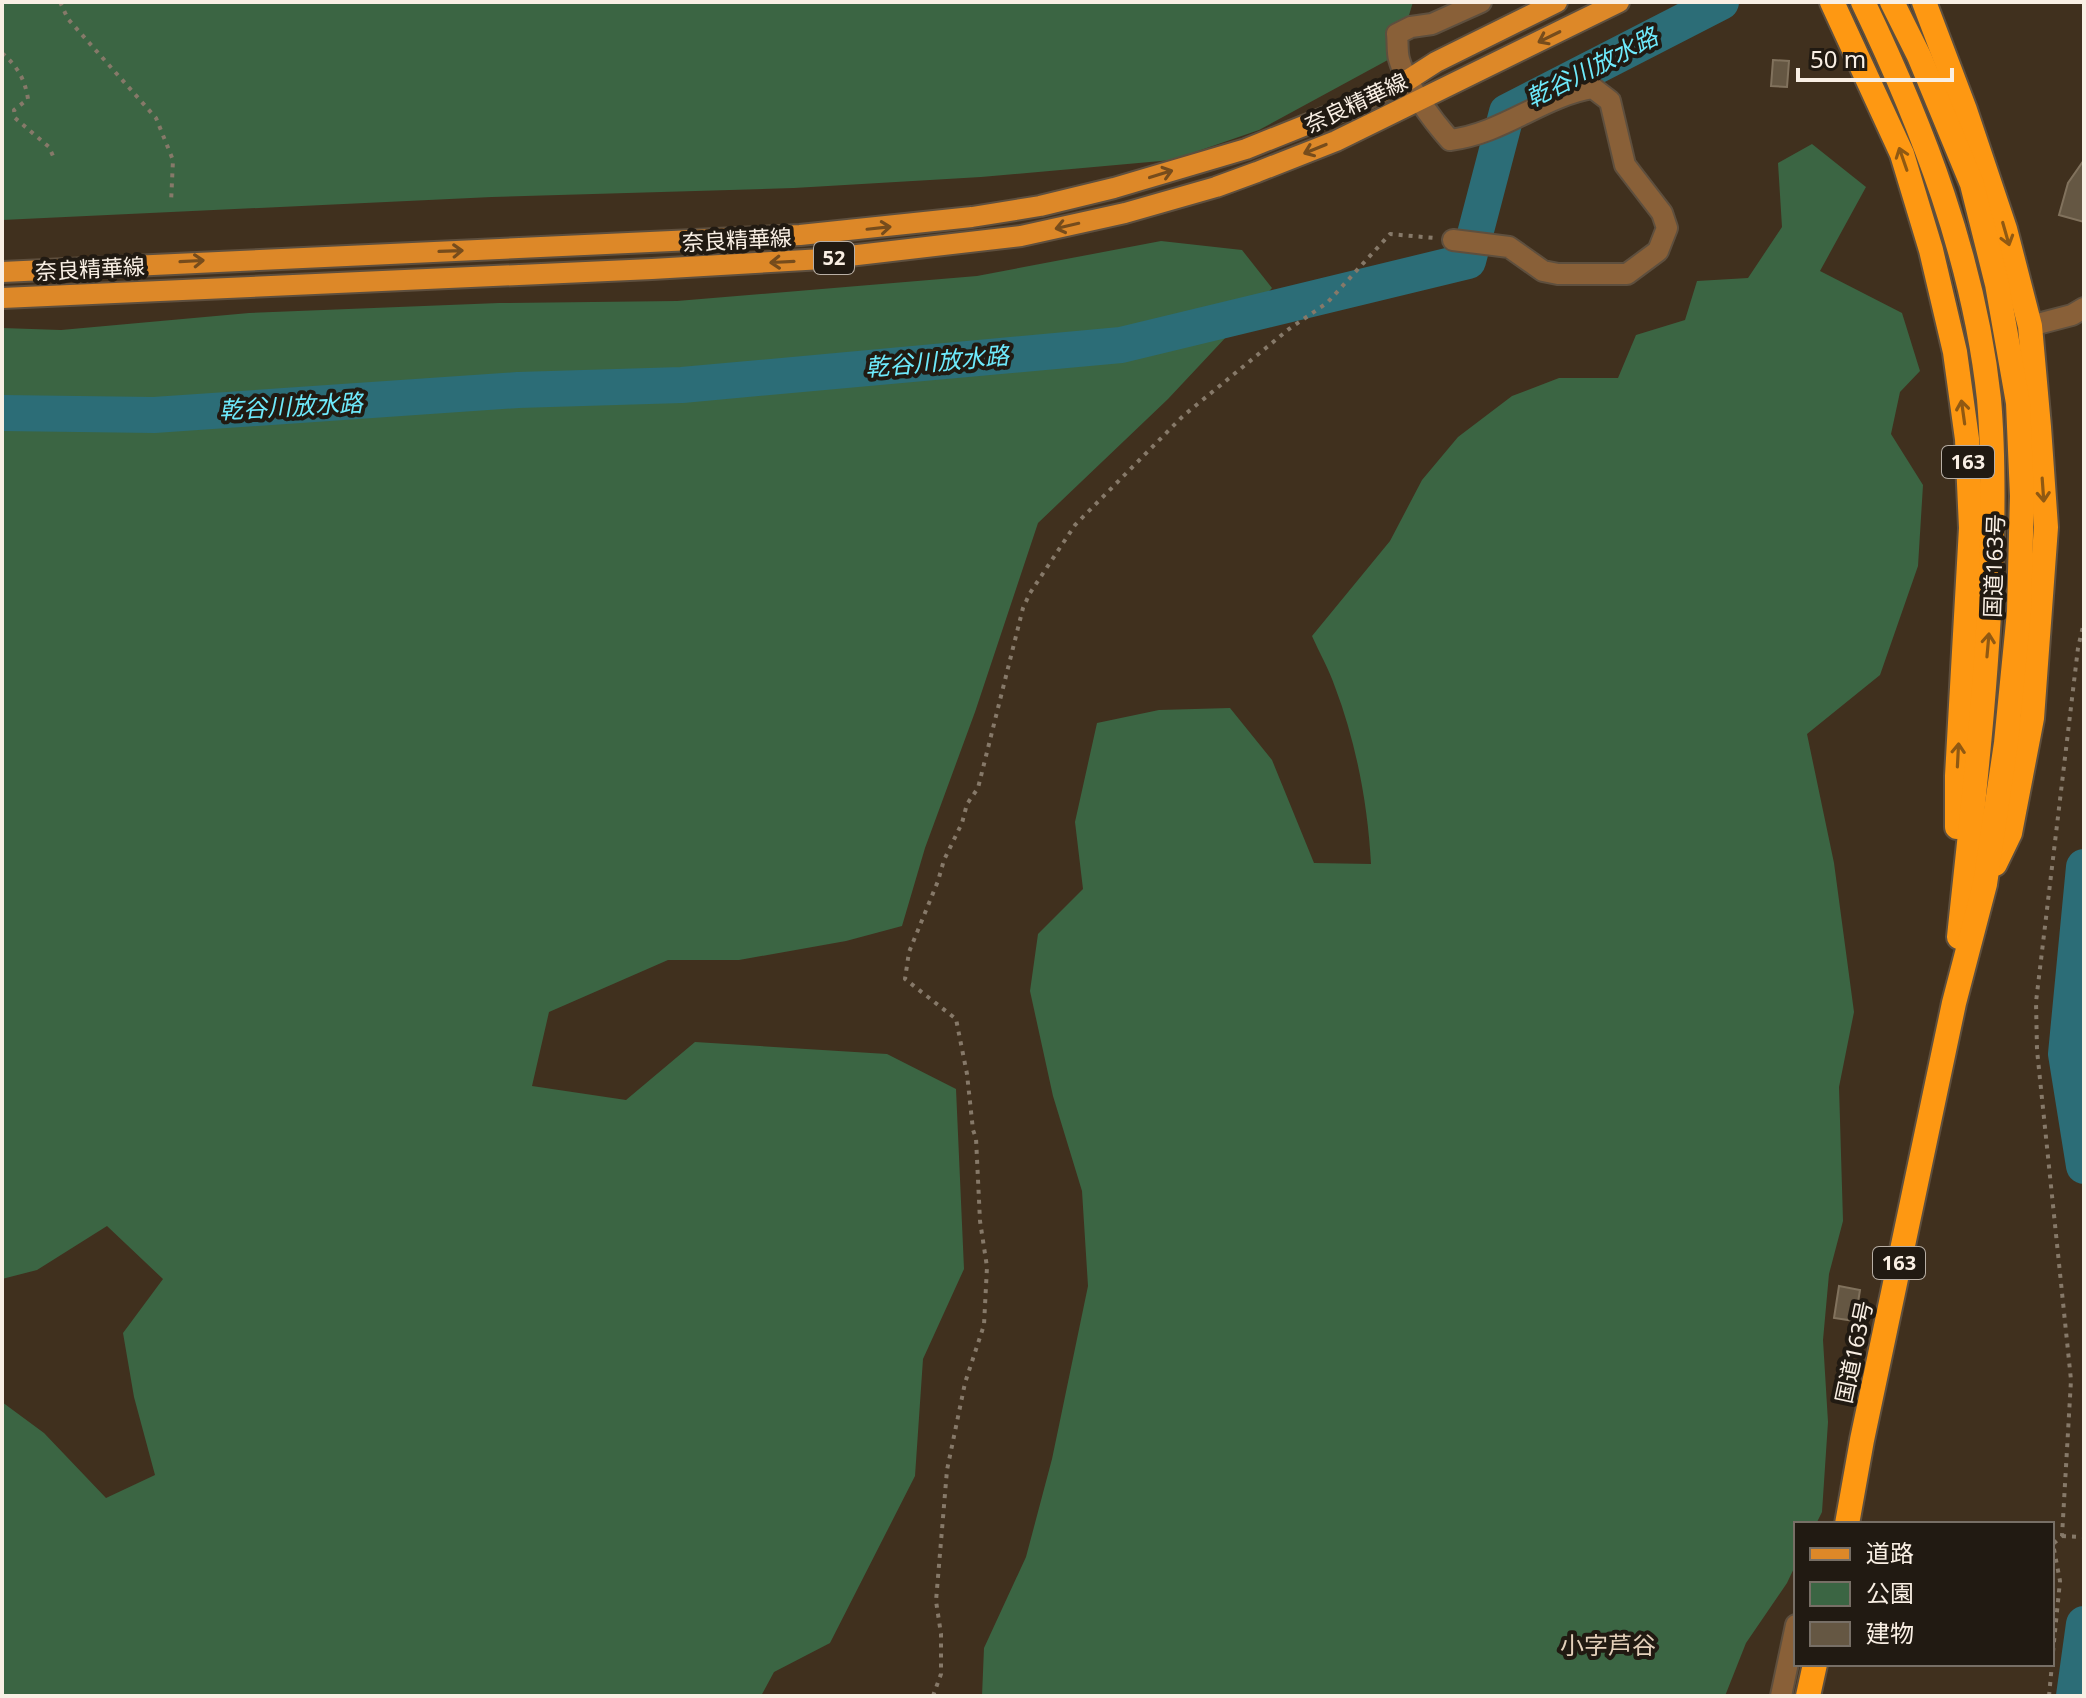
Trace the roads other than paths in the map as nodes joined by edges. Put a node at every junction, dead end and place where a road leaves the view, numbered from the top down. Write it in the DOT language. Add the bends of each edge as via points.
graph roads {
  1 [pos="1481,2"];
  2 [pos="1557,2"];
  3 [pos="1619,2"];
  4 [pos="1832,2"];
  5 [pos="1863,2"];
  6 [pos="1892,2"];
  7 [pos="1924,2"];
  8 [pos="1408,80"];
  9 [pos="1422,99"];
  10 [pos="1453,240"];
  11 [pos="2,272"];
  12 [pos="2,298"];
  13 [pos="2084,308"];
  14 [pos="2030,326"];
  15 [pos="1985,884"];
  16 [pos="1958,945"];
  17 [pos="1954,1003"];
  18 [pos="1847,1522"];
  19 [pos="1794,1634"];
  20 [pos="1815,1666"];
  21 [pos="1781,1696"];
  22 [pos="1808,1696"];
  1 -- 8 [label="street" via="1397,34"];
  2 -- 8 [label="main road, 奈良精華線 / 52"];
  3 -- 9 [label="main road, 奈良精華線 / 52, one-way"];
  16 -- 4 [label="highway, 163, one-way" via="1957,776 1971,528 1967,439 1955,352 1902,154"];
  16 -- 5 [label="highway, 国道163号 / 163, one-way" via="1990,610 1989,399 1970,292 1944,195"];
  6 -- 15 [label="highway, 国道163号 / 163" via="1972,184 2018,403 2019,612"];
  7 -- 14 [label="highway, one-way" via="2005,229"];
  8 -- 9 [label="street"];
  11 -- 8 [label="main road, 奈良精華線 / 52, one-way" via="784,236 972,217 1114,188 1246,149"];
  9 -- 10 [label="street" via="1450,140 1471,138 1571,92 1593,88 1610,101 1625,165 1662,213 1667,228 1658,251 1627,274 1558,274 1543,271 1509,247"];
  9 -- 12 [label="main road, 奈良精華線 / 52, one-way" via="1336,141 1216,187 1111,216 976,243 652,269"];
  13 -- 14 [label="street"];
  14 -- 15 [label="highway, one-way" via="2046,527 2032,718 2010,833"];
  15 -- 17 [label="highway, 国道163号 / 163"];
  16 -- 17 [label="highway, 国道163号 / 163"];
  17 -- 18 [label="highway, 国道163号 / 163"];
  19 -- 21 [label="street"];
  20 -- 22 [label="highway"];
}
